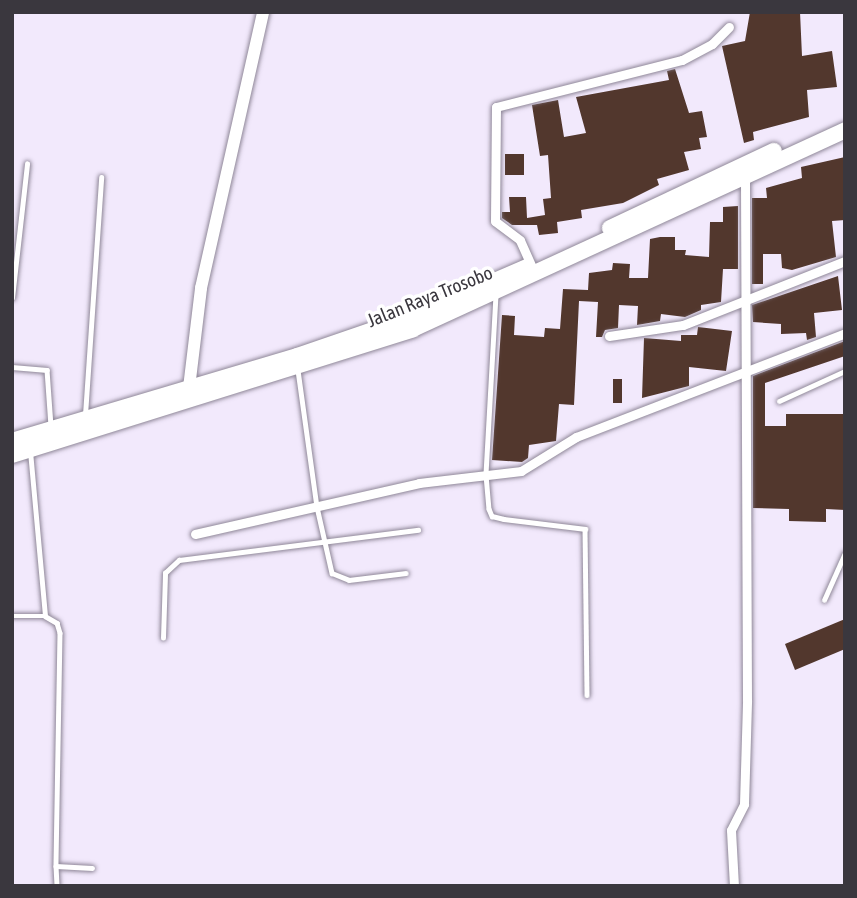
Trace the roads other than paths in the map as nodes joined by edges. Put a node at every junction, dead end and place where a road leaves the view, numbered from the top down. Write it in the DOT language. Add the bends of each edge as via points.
graph roads {
  1 [pos="263,12"];
  2 [pos="729,27"];
  3 [pos="845,120"];
  4 [pos="845,130"];
  5 [pos="27,164"];
  6 [pos="750,170"];
  7 [pos="101,178"];
  8 [pos="845,261"];
  9 [pos="530,262"];
  10 [pos="496,293"];
  11 [pos="12,298"];
  12 [pos="747,298"];
  13 [pos="845,333"];
  14 [pos="609,336"];
  15 [pos="297,362"];
  16 [pos="12,367"];
  17 [pos="845,371"];
  18 [pos="742,373"];
  19 [pos="188,390"];
  20 [pos="779,401"];
  21 [pos="85,414"];
  22 [pos="51,425"];
  23 [pos="12,441"];
  24 [pos="29,449"];
  25 [pos="12,455"];
  26 [pos="486,479"];
  27 [pos="317,507"];
  28 [pos="418,530"];
  29 [pos="195,534"];
  30 [pos="324,542"];
  31 [pos="845,554"];
  32 [pos="406,573"];
  33 [pos="824,600"];
  34 [pos="12,616"];
  35 [pos="46,616"];
  36 [pos="163,638"];
  37 [pos="587,695"];
  38 [pos="56,866"];
  39 [pos="92,868"];
  40 [pos="57,886"];
  41 [pos="734,886"];
  1 -- 19 [label="main road" via="188,361"];
  2 -- 9 [label="street" via="712,44 682,60 496,107 495,221 524,246"];
  3 -- 6 [label="highway, Jalan Raya Trosobo"];
  4 -- 6 [label="highway, Jalan Raya Trosobo"];
  5 -- 11 [label="lane"];
  6 -- 9 [label="highway, Jalan Raya Trosobo"];
  6 -- 10 [label="highway, Jalan Raya Trosobo"];
  6 -- 12 [label="street"];
  7 -- 21 [label="lane"];
  8 -- 12 [label="street"];
  9 -- 15 [label="highway, Jalan Raya Trosobo" via="411,317"];
  10 -- 15 [label="highway, Jalan Raya Trosobo"];
  10 -- 26 [label="lane"];
  12 -- 14 [label="street" via="664,330"];
  12 -- 18 [label="street"];
  13 -- 18 [label="street"];
  15 -- 19 [label="highway, Jalan Raya Trosobo"];
  15 -- 27 [label="lane"];
  16 -- 22 [label="lane" via="47,370"];
  17 -- 20 [label="lane"];
  18 -- 26 [label="street" via="576,437 521,471"];
  18 -- 41 [label="street" via="747,700 744,804 731,830"];
  19 -- 21 [label="highway, Jalan Raya Trosobo"];
  19 -- 24 [label="highway, Jalan Raya Trosobo"];
  21 -- 22 [label="highway, Jalan Raya Trosobo"];
  22 -- 23 [label="highway, Jalan Raya Trosobo"];
  24 -- 25 [label="highway, Jalan Raya Trosobo"];
  24 -- 35 [label="lane"];
  26 -- 27 [label="street" via="419,483"];
  26 -- 37 [label="lane" via="492,516 585,529"];
  27 -- 29 [label="street"];
  27 -- 30 [label="lane"];
  28 -- 30 [label="lane"];
  30 -- 32 [label="lane" via="332,573 340,578"];
  30 -- 36 [label="lane" via="173,563 165,573"];
  31 -- 33 [label="lane"];
  34 -- 35 [label="lane"];
  35 -- 38 [label="lane" via="57,623 60,633"];
  38 -- 39 [label="lane"];
  38 -- 40 [label="lane"];
}
